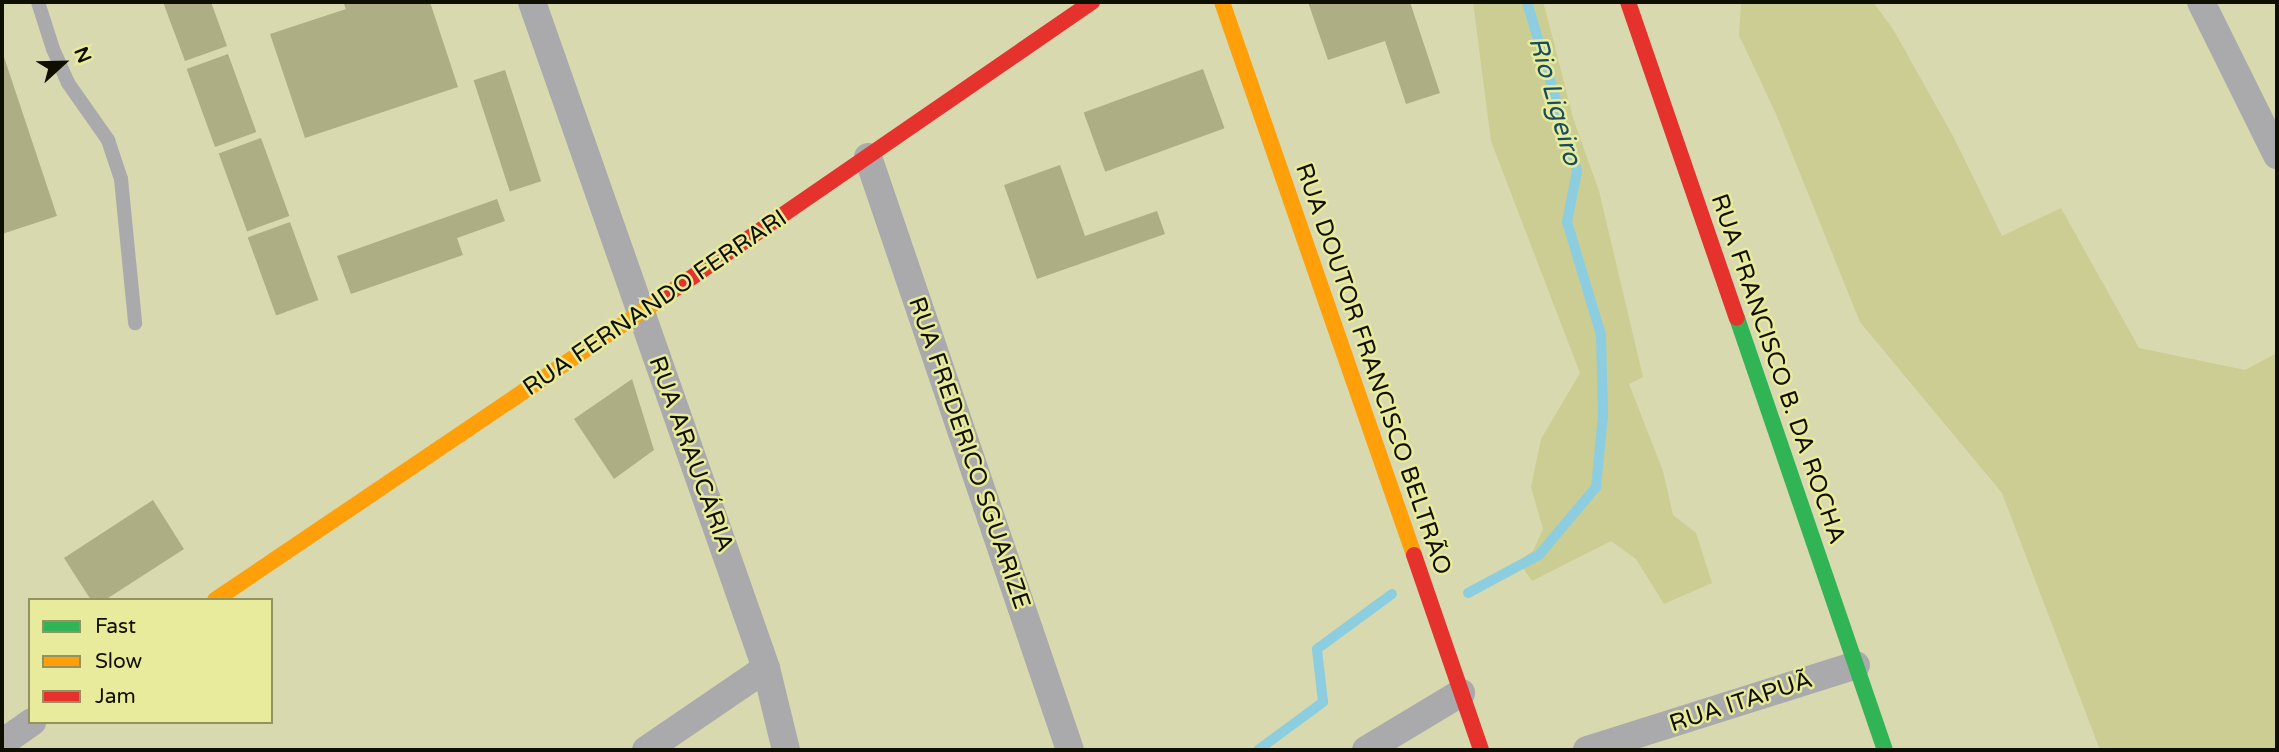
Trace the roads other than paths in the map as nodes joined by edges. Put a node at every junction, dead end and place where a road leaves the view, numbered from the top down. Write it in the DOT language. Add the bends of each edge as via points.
graph roads {
  1 [pos="38,2"];
  2 [pos="532,2"];
  3 [pos="1092,2"];
  4 [pos="1222,2"];
  5 [pos="1628,2"];
  6 [pos="2201,2"];
  7 [pos="2277,155"];
  8 [pos="868,157"];
  9 [pos="640,313"];
  10 [pos="135,323"];
  11 [pos="218,598"];
  12 [pos="1856,665"];
  13 [pos="766,668"];
  14 [pos="1461,693"];
  15 [pos="29,724"];
  16 [pos="2,743"];
  17 [pos="646,750"];
  18 [pos="786,750"];
  19 [pos="1070,750"];
  20 [pos="1366,750"];
  21 [pos="1481,750"];
  22 [pos="1587,750"];
  23 [pos="1885,750"];
  1 -- 10 [label="lane" via="52,49 68,83 108,140 121,179"];
  2 -- 9 [label="street, RUA ARAUCÁRIA"];
  3 -- 8 [label="street, RUA FERNANDO FERRARI"];
  4 -- 14 [label="street, RUA DOUTOR FRANCISCO BELTRÃO"];
  5 -- 12 [label="street, RUA FRANCISCO B. DA ROCHA"];
  6 -- 7 [label="street"];
  8 -- 9 [label="street, RUA FERNANDO FERRARI"];
  8 -- 19 [label="street, RUA FREDERICO SGUARIZE"];
  9 -- 11 [label="street, RUA FERNANDO FERRARI"];
  9 -- 13 [label="street, RUA ARAUCÁRIA"];
  12 -- 22 [label="street, RUA ITAPUÃ"];
  12 -- 23 [label="street, RUA FRANCISCO B. DA ROCHA"];
  13 -- 17 [label="street"];
  13 -- 18 [label="street, RUA ARAUCÁRIA"];
  14 -- 20 [label="street"];
  14 -- 21 [label="street, RUA DOUTOR FRANCISCO BELTRÃO"];
  15 -- 16 [label="street"];
}
